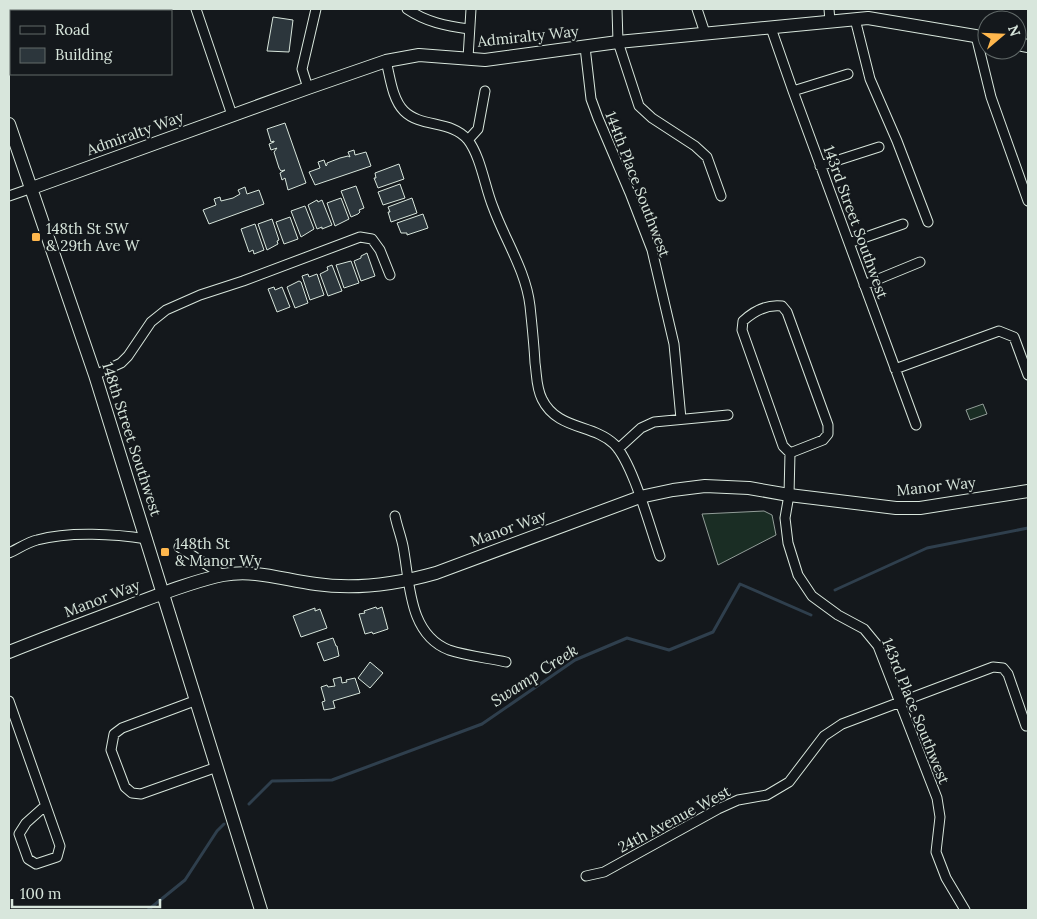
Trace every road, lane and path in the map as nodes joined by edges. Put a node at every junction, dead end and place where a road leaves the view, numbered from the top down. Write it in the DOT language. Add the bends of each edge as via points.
graph roads {
  1 [pos="196,9"];
  2 [pos="316,9"];
  3 [pos="407,9"];
  4 [pos="471,9"];
  5 [pos="617,9"];
  6 [pos="697,9"];
  7 [pos="830,15"];
  8 [pos="855,19"];
  9 [pos="771,28"];
  10 [pos="469,29"];
  11 [pos="705,33"];
  12 [pos="977,36"];
  13 [pos="618,42"];
  14 [pos="585,47"];
  15 [pos="468,58"];
  16 [pos="985,60"];
  17 [pos="386,61"];
  18 [pos="848,74"];
  19 [pos="308,88"];
  20 [pos="484,91"];
  21 [pos="793,91"];
  22 [pos="232,116"];
  23 [pos="9,124"];
  24 [pos="468,140"];
  25 [pos="879,147"];
  26 [pos="820,166"];
  27 [pos="32,188"];
  28 [pos="9,196"];
  29 [pos="721,196"];
  30 [pos="1028,201"];
  31 [pos="928,222"];
  32 [pos="903,224"];
  33 [pos="849,243"];
  34 [pos="920,262"];
  35 [pos="390,274"];
  36 [pos="864,285"];
  37 [pos="895,369"];
  38 [pos="95,375"];
  39 [pos="1028,375"];
  40 [pos="728,415"];
  41 [pos="682,419"];
  42 [pos="916,425"];
  43 [pos="618,449"];
  44 [pos="790,453"];
  45 [pos="1028,491"];
  46 [pos="789,495"];
  47 [pos="640,497"];
  48 [pos="395,516"];
  49 [pos="148,540"];
  50 [pos="179,547"];
  51 [pos="9,553"];
  52 [pos="660,556"];
  53 [pos="223,575"];
  54 [pos="408,581"];
  55 [pos="164,592"];
  56 [pos="9,652"];
  57 [pos="506,662"];
  58 [pos="197,700"];
  59 [pos="9,701"];
  60 [pos="900,701"];
  61 [pos="1026,726"];
  62 [pos="217,767"];
  63 [pos="45,806"];
  64 [pos="586,876"];
  65 [pos="261,910"];
  66 [pos="965,910"];
  1 -- 22 [label="street"];
  2 -- 19 [label="street" via="302,69"];
  3 -- 10 [label="street" via="442,25"];
  4 -- 10 [label="street"];
  5 -- 13 [label="street"];
  6 -- 11 [label="street"];
  7 -- 8 [label="street, Admiralty Way"];
  7 -- 9 [label="street, Admiralty Way"];
  8 -- 12 [label="street, Admiralty Way" via="868,18"];
  8 -- 31 [label="street" via="870,80"];
  9 -- 11 [label="street, Admiralty Way"];
  9 -- 21 [label="street, 143rd Street Southwest"];
  10 -- 15 [label="street"];
  11 -- 13 [label="street, Admiralty Way"];
  13 -- 14 [label="street, Admiralty Way"];
  13 -- 29 [label="street" via="639,106 708,157"];
  14 -- 15 [label="street, Admiralty Way" via="485,60"];
  14 -- 41 [label="street, 144th Place Southwest" via="591,99 652,250 674,344"];
  15 -- 17 [label="street, Admiralty Way" via="419,55"];
  16 -- 30 [label="street" via="990,97"];
  17 -- 19 [label="street, Admiralty Way"];
  17 -- 24 [label="street" via="403,111 456,130"];
  18 -- 21 [label="street"];
  19 -- 22 [label="street, Admiralty Way"];
  20 -- 24 [label="street" via="478,129"];
  21 -- 26 [label="street, 143rd Street Southwest"];
  22 -- 27 [label="street, Admiralty Way"];
  23 -- 27 [label="street, 148th Street Southwest"];
  24 -- 43 [label="street" via="526,287 537,388 543,402 565,423 598,435"];
  25 -- 26 [label="street"];
  26 -- 33 [label="street, 143rd Street Southwest"];
  27 -- 28 [label="street"];
  27 -- 38 [label="street, 148th Street Southwest"];
  32 -- 33 [label="street"];
  33 -- 36 [label="street, 143rd Street Southwest"];
  34 -- 36 [label="street"];
  35 -- 38 [label="street" via="372,239 360,238 166,310 151,322 121,363"];
  36 -- 37 [label="street, 143rd Street Southwest"];
  37 -- 39 [label="street" via="999,331 1014,337"];
  37 -- 42 [label="street, 143rd Street Southwest"];
  38 -- 49 [label="street, 148th Street Southwest"];
  40 -- 41 [label="street"];
  41 -- 43 [label="street" via="654,422 641,428"];
  43 -- 47 [label="street"];
  44 -- 44 [label="street" via="823,440 828,434 828,425 787,312 782,306 767,307 751,313 743,321 742,330 783,446"];
  44 -- 46 [label="street, 143rd Place Southwest"];
  45 -- 46 [label="street, Manor Way" via="920,508"];
  46 -- 47 [label="street, Manor Way" via="749,488 705,486"];
  46 -- 60 [label="street, 143rd Place Southwest" via="785,518 788,544 798,575 812,596 864,629 874,640"];
  47 -- 52 [label="street"];
  47 -- 54 [label="street, Manor Way"];
  48 -- 54 [label="street"];
  49 -- 51 [label="street" via="127,536 70,535 36,540"];
  49 -- 55 [label="street, 148th Street Southwest"];
  50 -- 53 [label="street"];
  53 -- 54 [label="street, Manor Way" via="270,574 338,586"];
  53 -- 55 [label="street, Manor Way"];
  54 -- 57 [label="street" via="418,620 435,642 449,650"];
  55 -- 56 [label="street, Manor Way"];
  55 -- 58 [label="street, 148th Street Southwest"];
  58 -- 62 [label="street, 148th Street Southwest"];
  58 -- 62 [label="street" via="122,728 114,734 111,750 125,787 132,793 141,794"];
  59 -- 63 [label="street"];
  60 -- 61 [label="street, 24th Avenue West" via="998,667 1008,674"];
  60 -- 64 [label="street, 24th Avenue West" via="842,724 824,736 790,782 767,795 738,800 604,872"];
  60 -- 66 [label="street, 143rd Place Southwest" via="937,798 940,817 936,852 946,878"];
  62 -- 65 [label="street, 148th Street Southwest"];
  63 -- 63 [label="street" via="19,834 28,859 36,864 57,857 60,846"];
}
